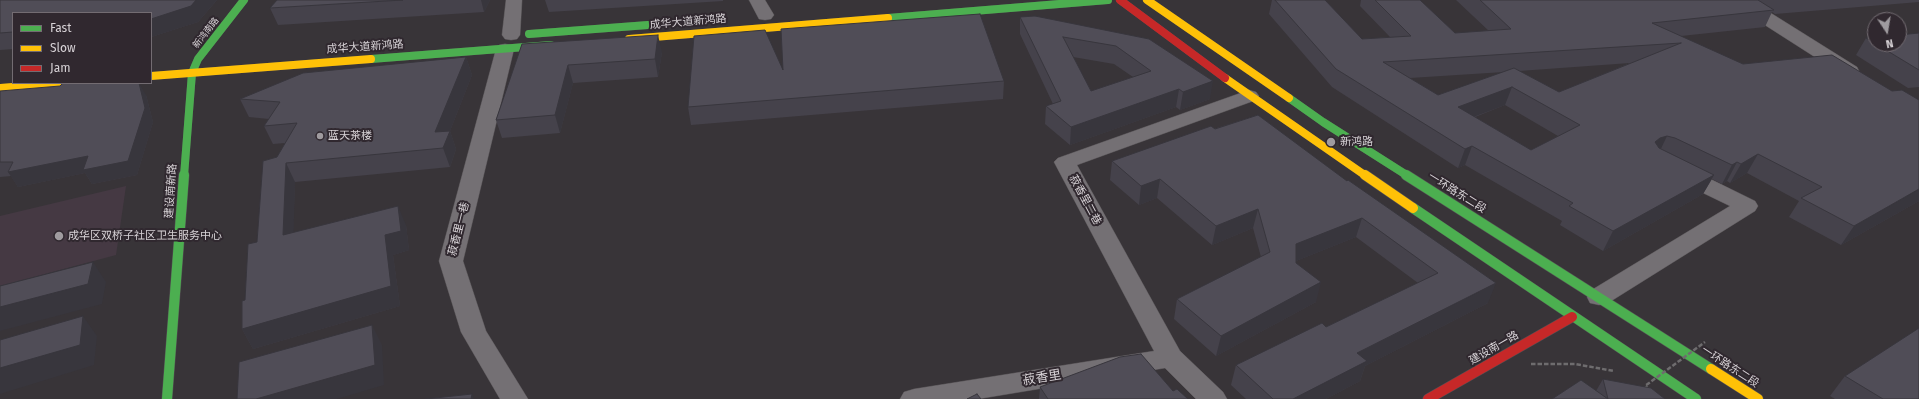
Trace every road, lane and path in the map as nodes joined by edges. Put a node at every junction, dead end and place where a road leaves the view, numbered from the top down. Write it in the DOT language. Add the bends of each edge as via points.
graph roads {
  1 [pos="244,0"];
  2 [pos="514,0"];
  3 [pos="1108,0"];
  4 [pos="1120,0"];
  5 [pos="1147,0"];
  6 [pos="1738,0"];
  7 [pos="654,24"];
  8 [pos="623,39"];
  9 [pos="506,40"];
  10 [pos="560,44"];
  11 [pos="214,58"];
  12 [pos="194,59"];
  13 [pos="192,73"];
  14 [pos="152,76"];
  15 [pos="1863,79"];
  16 [pos="51,84"];
  17 [pos="0,88"];
  18 [pos="1249,96"];
  19 [pos="1665,165"];
  20 [pos="1599,297"];
  21 [pos="1572,317"];
  22 [pos="1705,342"];
  23 [pos="1171,358"];
  24 [pos="1528,364"];
  25 [pos="1621,374"];
  26 [pos="1639,383"];
  27 [pos="1645,386"];
  28 [pos="1652,390"];
  29 [pos="167,399"];
  30 [pos="514,399"];
  31 [pos="914,399"];
  32 [pos="1213,399"];
  33 [pos="1428,399"];
  34 [pos="1696,399"];
  35 [pos="1758,399"];
  1 -- 12 [label="main road, 新鸿南路"];
  2 -- 9 [label="street, 菽香里一巷"];
  3 -- 8 [label="main road, 成华大道新鸿路"];
  4 -- 18 [label="main road"];
  5 -- 20 [label="main road, 一环路东二段" via="1324,122"];
  6 -- 15 [label="street"];
  7 -- 9 [label="main road, 成华大道新鸿路"];
  9 -- 10 [label="main road, 成华大道新鸿路"];
  9 -- 13 [label="main road, 成华大道新鸿路"];
  9 -- 30 [label="street, 菽香里一巷" via="451,261 474,332"];
  11 -- 12 [label="main road"];
  12 -- 13 [label="main road, 建设南新路"];
  13 -- 14 [label="main road, 成华大道新鸿路"];
  13 -- 29 [label="main road, 建设南新路"];
  16 -- 17 [label="main road"];
  18 -- 21 [label="main road"];
  18 -- 23 [label="street, 菽香里二巷" via="1065,162"];
  19 -- 20 [label="street" via="1747,206"];
  20 -- 35 [label="main road, 一环路东二段"];
  21 -- 33 [label="main road, 建设南一路"];
  21 -- 34 [label="main road"];
  22 -- 27 [label="path, bridge"];
  23 -- 31 [label="street, 菽香里"];
  23 -- 32 [label="street, 菽香里二巷"];
  24 -- 25 [label="path" via="1575,364"];
  26 -- 27 [label="path"];
  27 -- 28 [label="path, bridge"];
}
